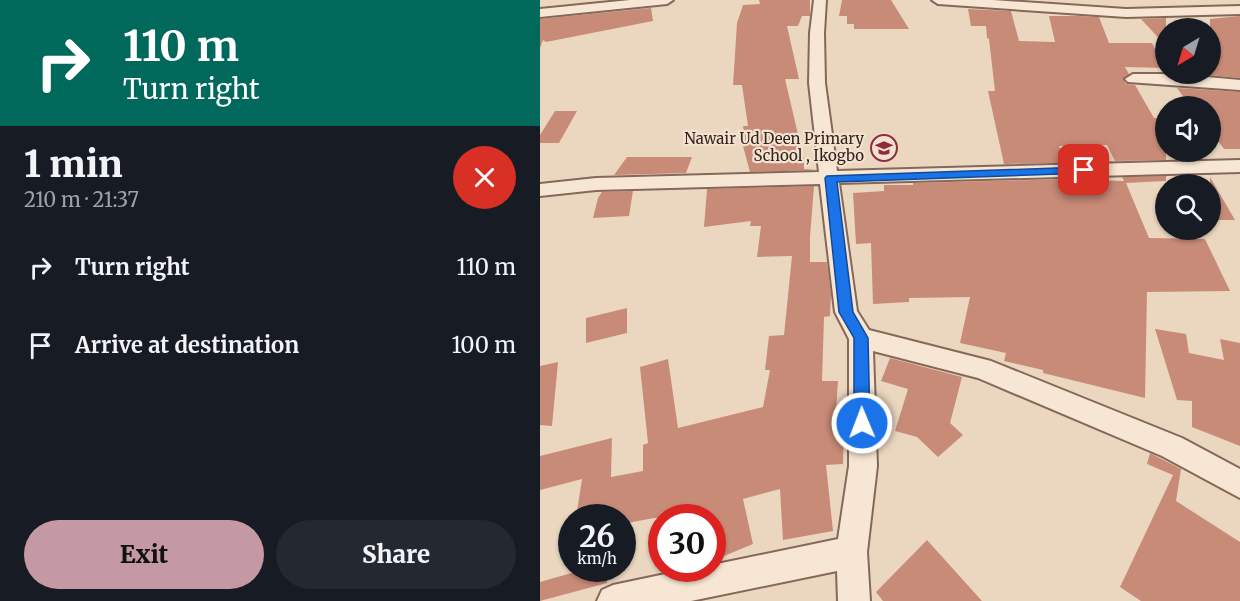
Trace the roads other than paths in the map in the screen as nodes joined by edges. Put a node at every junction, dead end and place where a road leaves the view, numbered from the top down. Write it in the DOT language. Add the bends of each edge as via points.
graph roads {
  1 [pos="668,0"];
  2 [pos="820,0"];
  3 [pos="938,0"];
  4 [pos="1240,10"];
  5 [pos="540,13"];
  6 [pos="1133,79"];
  7 [pos="1240,85"];
  8 [pos="1240,166"];
  9 [pos="831,178"];
  10 [pos="540,190"];
  11 [pos="861,338"];
  12 [pos="1240,484"];
  13 [pos="852,552"];
  14 [pos="613,601"];
  15 [pos="854,601"];
  1 -- 5 [label="street"];
  2 -- 9 [label="street" via="817,83"];
  3 -- 4 [label="street" via="1126,13"];
  6 -- 7 [label="street"];
  8 -- 9 [label="street"];
  9 -- 10 [label="street" via="596,184"];
  9 -- 11 [label="street" via="846,312"];
  11 -- 12 [label="street" via="982,368 1172,447"];
  11 -- 13 [label="street" via="863,466"];
  13 -- 14 [label="street"];
  13 -- 15 [label="street"];
}
